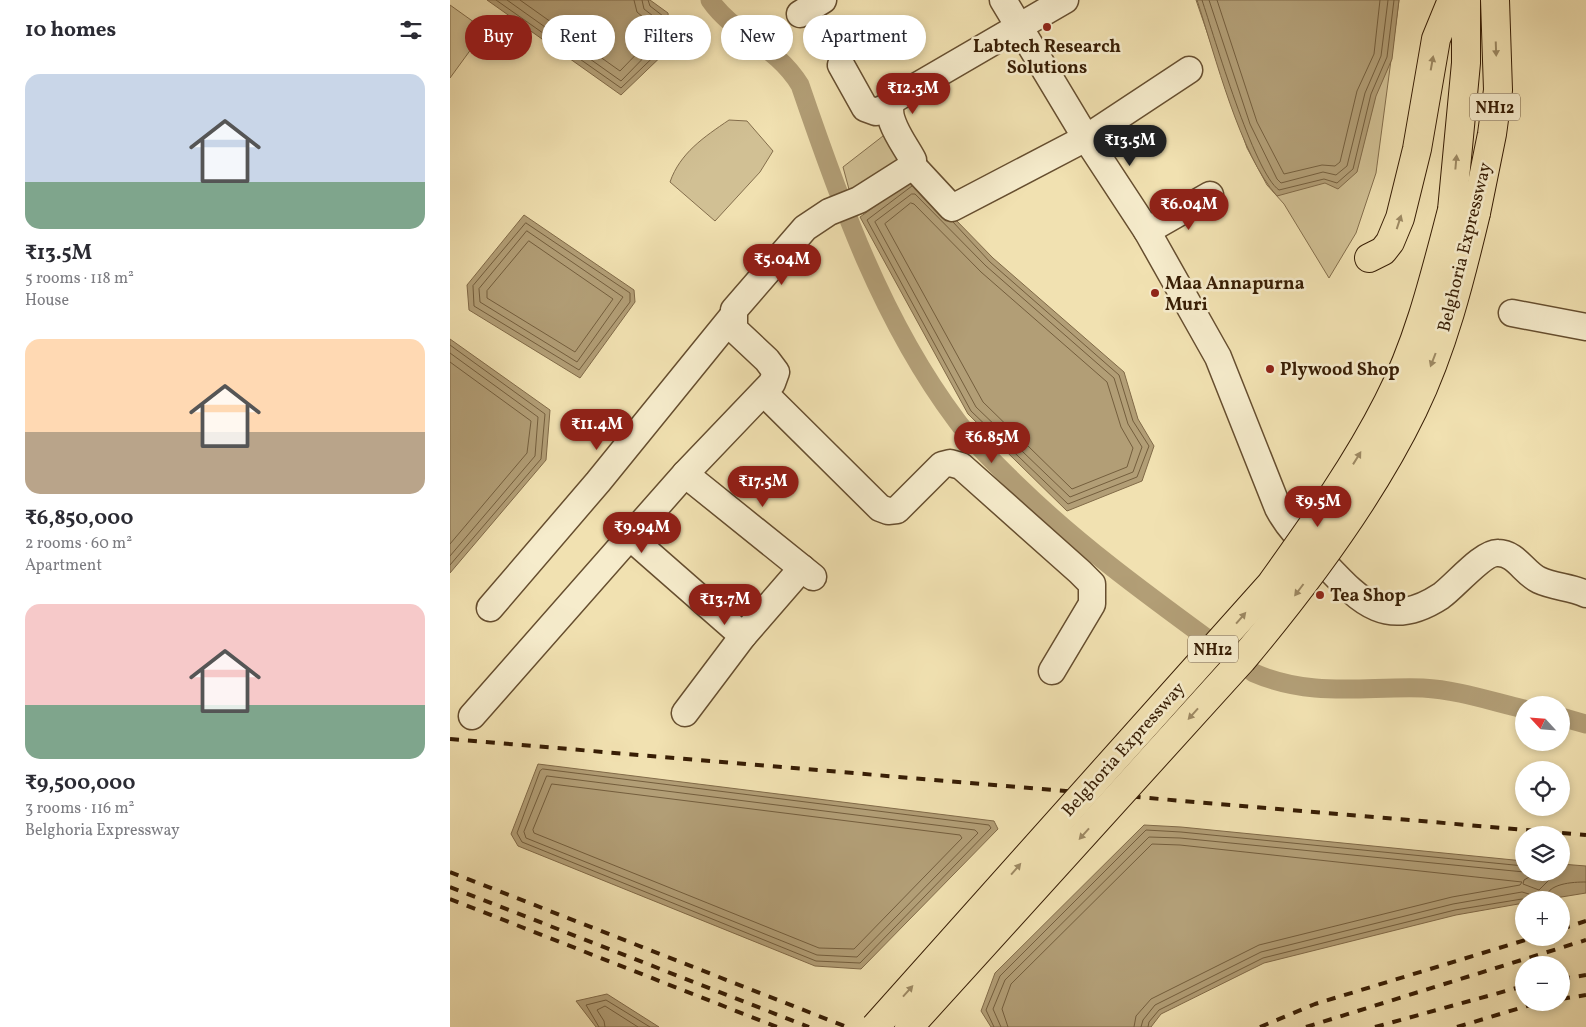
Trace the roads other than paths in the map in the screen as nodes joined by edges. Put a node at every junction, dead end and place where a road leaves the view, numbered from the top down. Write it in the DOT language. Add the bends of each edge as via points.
graph roads {
  1 [pos="823,0"];
  2 [pos="1003,0"];
  3 [pos="1065,0"];
  4 [pos="1452,0"];
  5 [pos="1466,0"];
  6 [pos="1495,0"];
  7 [pos="800,14"];
  8 [pos="1020,28"];
  9 [pos="841,65"];
  10 [pos="1189,70"];
  11 [pos="889,106"];
  12 [pos="1086,138"];
  13 [pos="912,165"];
  14 [pos="1210,195"];
  15 [pos="1464,211"];
  16 [pos="1147,231"];
  17 [pos="1370,258"];
  18 [pos="1512,313"];
  19 [pos="732,317"];
  20 [pos="1586,327"];
  21 [pos="769,375"];
  22 [pos="685,474"];
  23 [pos="630,537"];
  24 [pos="1580,592"];
  25 [pos="490,608"];
  26 [pos="743,636"];
  27 [pos="1052,671"];
  28 [pos="685,713"];
  29 [pos="472,716"];
  30 [pos="876,1027"];
  31 [pos="909,1027"];
  1 -- 7 [label="street"];
  2 -- 8 [label="street"];
  3 -- 8 [label="street"];
  17 -- 4 [label="highway, one-way" via="1390,242 1400,218 1417,149 1436,39"];
  15 -- 5 [label="highway, Belghoria Expressway / NH12, one-way"];
  6 -- 15 [label="highway, Belghoria Expressway / NH12, one-way" via="1498,90 1492,134"];
  8 -- 11 [label="street" via="900,94"];
  8 -- 12 [label="street"];
  9 -- 11 [label="street" via="865,108 876,112"];
  10 -- 12 [label="street"];
  11 -- 13 [label="street" via="890,116 913,160"];
  12 -- 13 [label="street" via="952,208"];
  12 -- 16 [label="street"];
  13 -- 19 [label="street" via="904,174 859,200 829,212 805,228 737,304"];
  14 -- 16 [label="street"];
  30 -- 15 [label="highway, Belghoria Expressway / NH12, one-way, bridge" via="1271,584 1323,512 1389,400"];
  15 -- 31 [label="highway, Belghoria Expressway / NH12, one-way, bridge" via="1457,289 1435,357 1412,411 1333,544 1242,660"];
  16 -- 24 [label="street" via="1218,357 1287,525 1357,598 1385,610 1401,612 1420,606 1441,596 1488,554 1499,553 1509,556 1537,579"];
  18 -- 20 [label="street"];
  19 -- 21 [label="street" via="734,328"];
  19 -- 25 [label="street"];
  21 -- 22 [label="street"];
  21 -- 27 [label="street" via="880,508 897,510 942,465 961,466 1092,584 1092,604"];
  22 -- 23 [label="street"];
  22 -- 26 [label="street" via="808,573"];
  23 -- 26 [label="street"];
  23 -- 29 [label="street"];
  26 -- 28 [label="street"];
}
